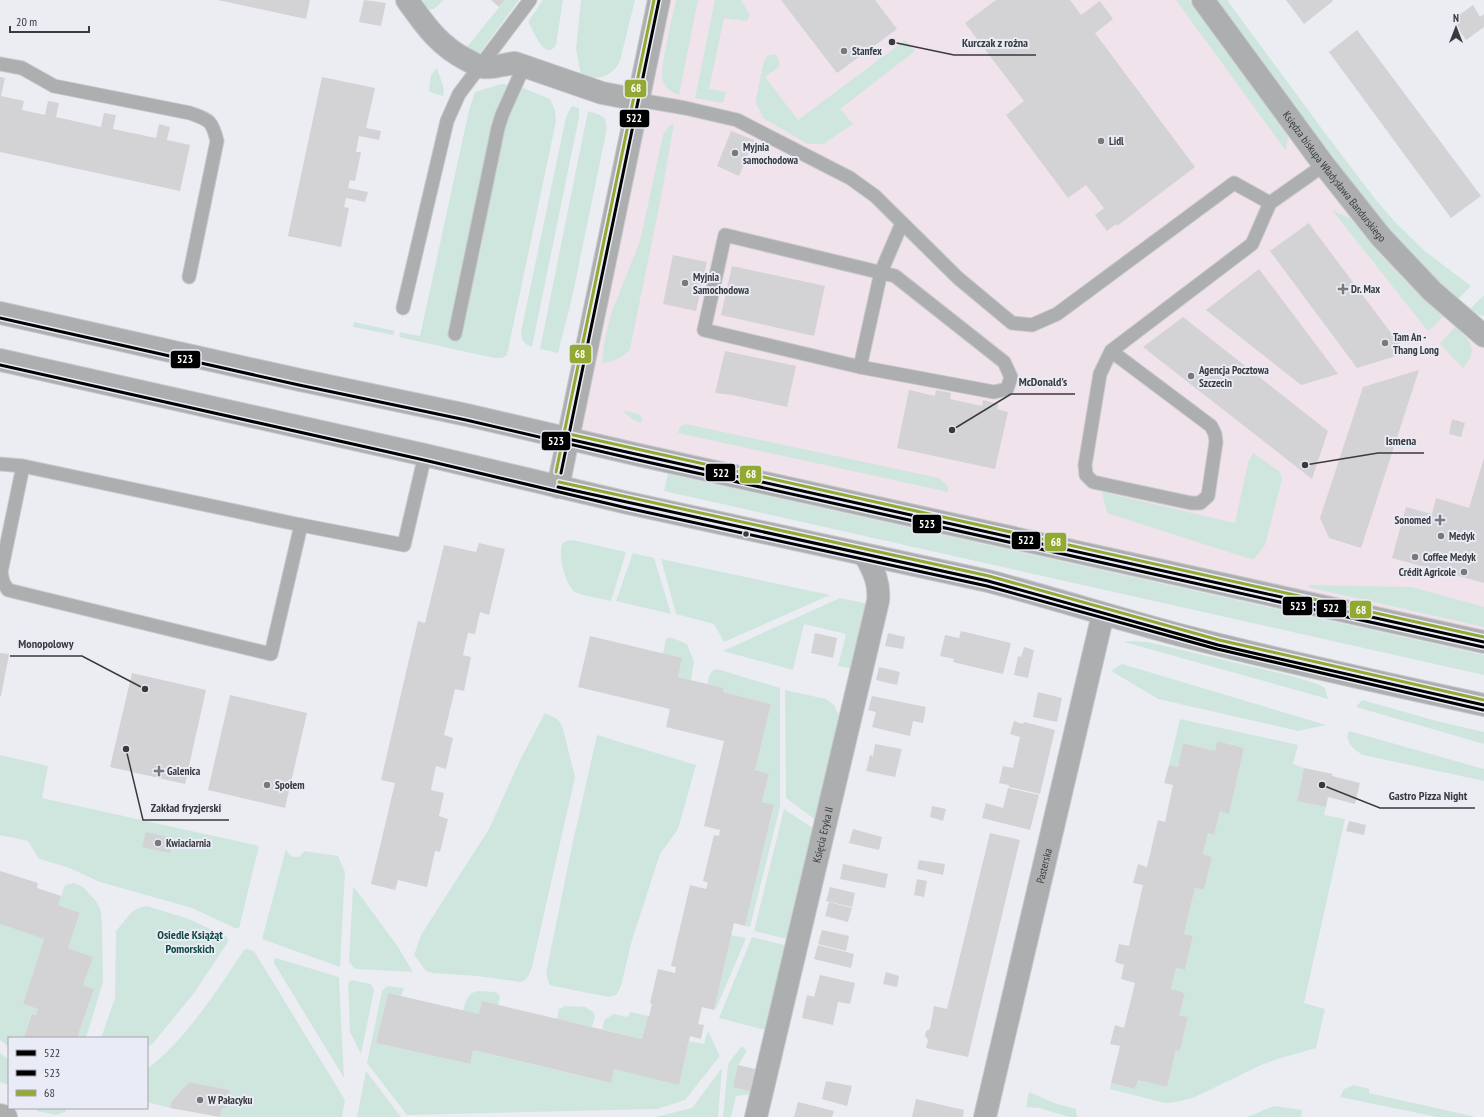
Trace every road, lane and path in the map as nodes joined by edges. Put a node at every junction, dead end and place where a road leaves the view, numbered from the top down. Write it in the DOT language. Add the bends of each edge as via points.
graph roads {
  1 [pos="407,0"];
  2 [pos="530,0"];
  3 [pos="660,0"];
  4 [pos="1203,0"];
  5 [pos="0,64"];
  6 [pos="524,66"];
  7 [pos="481,67"];
  8 [pos="639,100"];
  9 [pos="1324,165"];
  10 [pos="1270,203"];
  11 [pos="902,223"];
  12 [pos="881,272"];
  13 [pos="189,277"];
  14 [pos="402,308"];
  15 [pos="0,313"];
  16 [pos="454,334"];
  17 [pos="1484,336"];
  18 [pos="1111,351"];
  19 [pos="0,360"];
  20 [pos="860,367"];
  21 [pos="568,439"];
  22 [pos="425,455"];
  23 [pos="0,464"];
  24 [pos="22,466"];
  25 [pos="558,487"];
  26 [pos="301,525"];
  27 [pos="865,555"];
  28 [pos="1103,614"];
  29 [pos="1484,642"];
  30 [pos="1484,704"];
  31 [pos="0,1115"];
  32 [pos="6,1117"];
  33 [pos="756,1117"];
  34 [pos="985,1117"];
  1 -- 7 [label="street" via="439,42"];
  2 -- 7 [label="lane"];
  3 -- 8 [label="street"];
  4 -- 9 [label="street, Księdza biskupa Władysława Bandurskiego"];
  5 -- 13 [label="lane" via="22,68 54,86 190,113 206,119 213,126 217,141"];
  6 -- 7 [label="street" via="515,63"];
  6 -- 8 [label="street" via="602,93"];
  6 -- 16 [label="lane" via="498,128"];
  7 -- 14 [label="lane" via="460,94 447,121"];
  8 -- 11 [label="lane" via="737,120 850,178 875,196"];
  8 -- 21 [label="street"];
  9 -- 10 [label="lane"];
  9 -- 17 [label="street, Księdza biskupa Władysława Bandurskiego" via="1381,237 1407,265 1444,302"];
  10 -- 11 [label="lane" via="1234,183 1056,314 1032,325 1012,323 958,278"];
  10 -- 18 [label="lane" via="1252,244"];
  11 -- 12 [label="lane"];
  12 -- 20 [label="lane"];
  12 -- 20 [label="lane" via="895,276 1004,362 1011,377 1007,389 994,392"];
  12 -- 20 [label="lane" via="725,235 704,330"];
  15 -- 21 [label="street"];
  18 -- 18 [label="lane" via="1100,374 1085,465 1086,474 1093,482 1200,503 1208,496 1216,442 1211,426"];
  19 -- 22 [label="street"];
  21 -- 25 [label="street"];
  21 -- 29 [label="street"];
  22 -- 25 [label="street"];
  22 -- 26 [label="lane" via="404,544"];
  23 -- 24 [label="lane"];
  24 -- 26 [label="lane"];
  24 -- 26 [label="lane" via="1,572 8,590 271,654"];
  25 -- 27 [label="street"];
  27 -- 28 [label="street" via="988,581"];
  27 -- 33 [label="street, Księcia Eryka II" via="875,573 878,601"];
  28 -- 30 [label="street" via="1283,660"];
  28 -- 34 [label="street, Pasterska"];
  31 -- 32 [label="street"];
}
